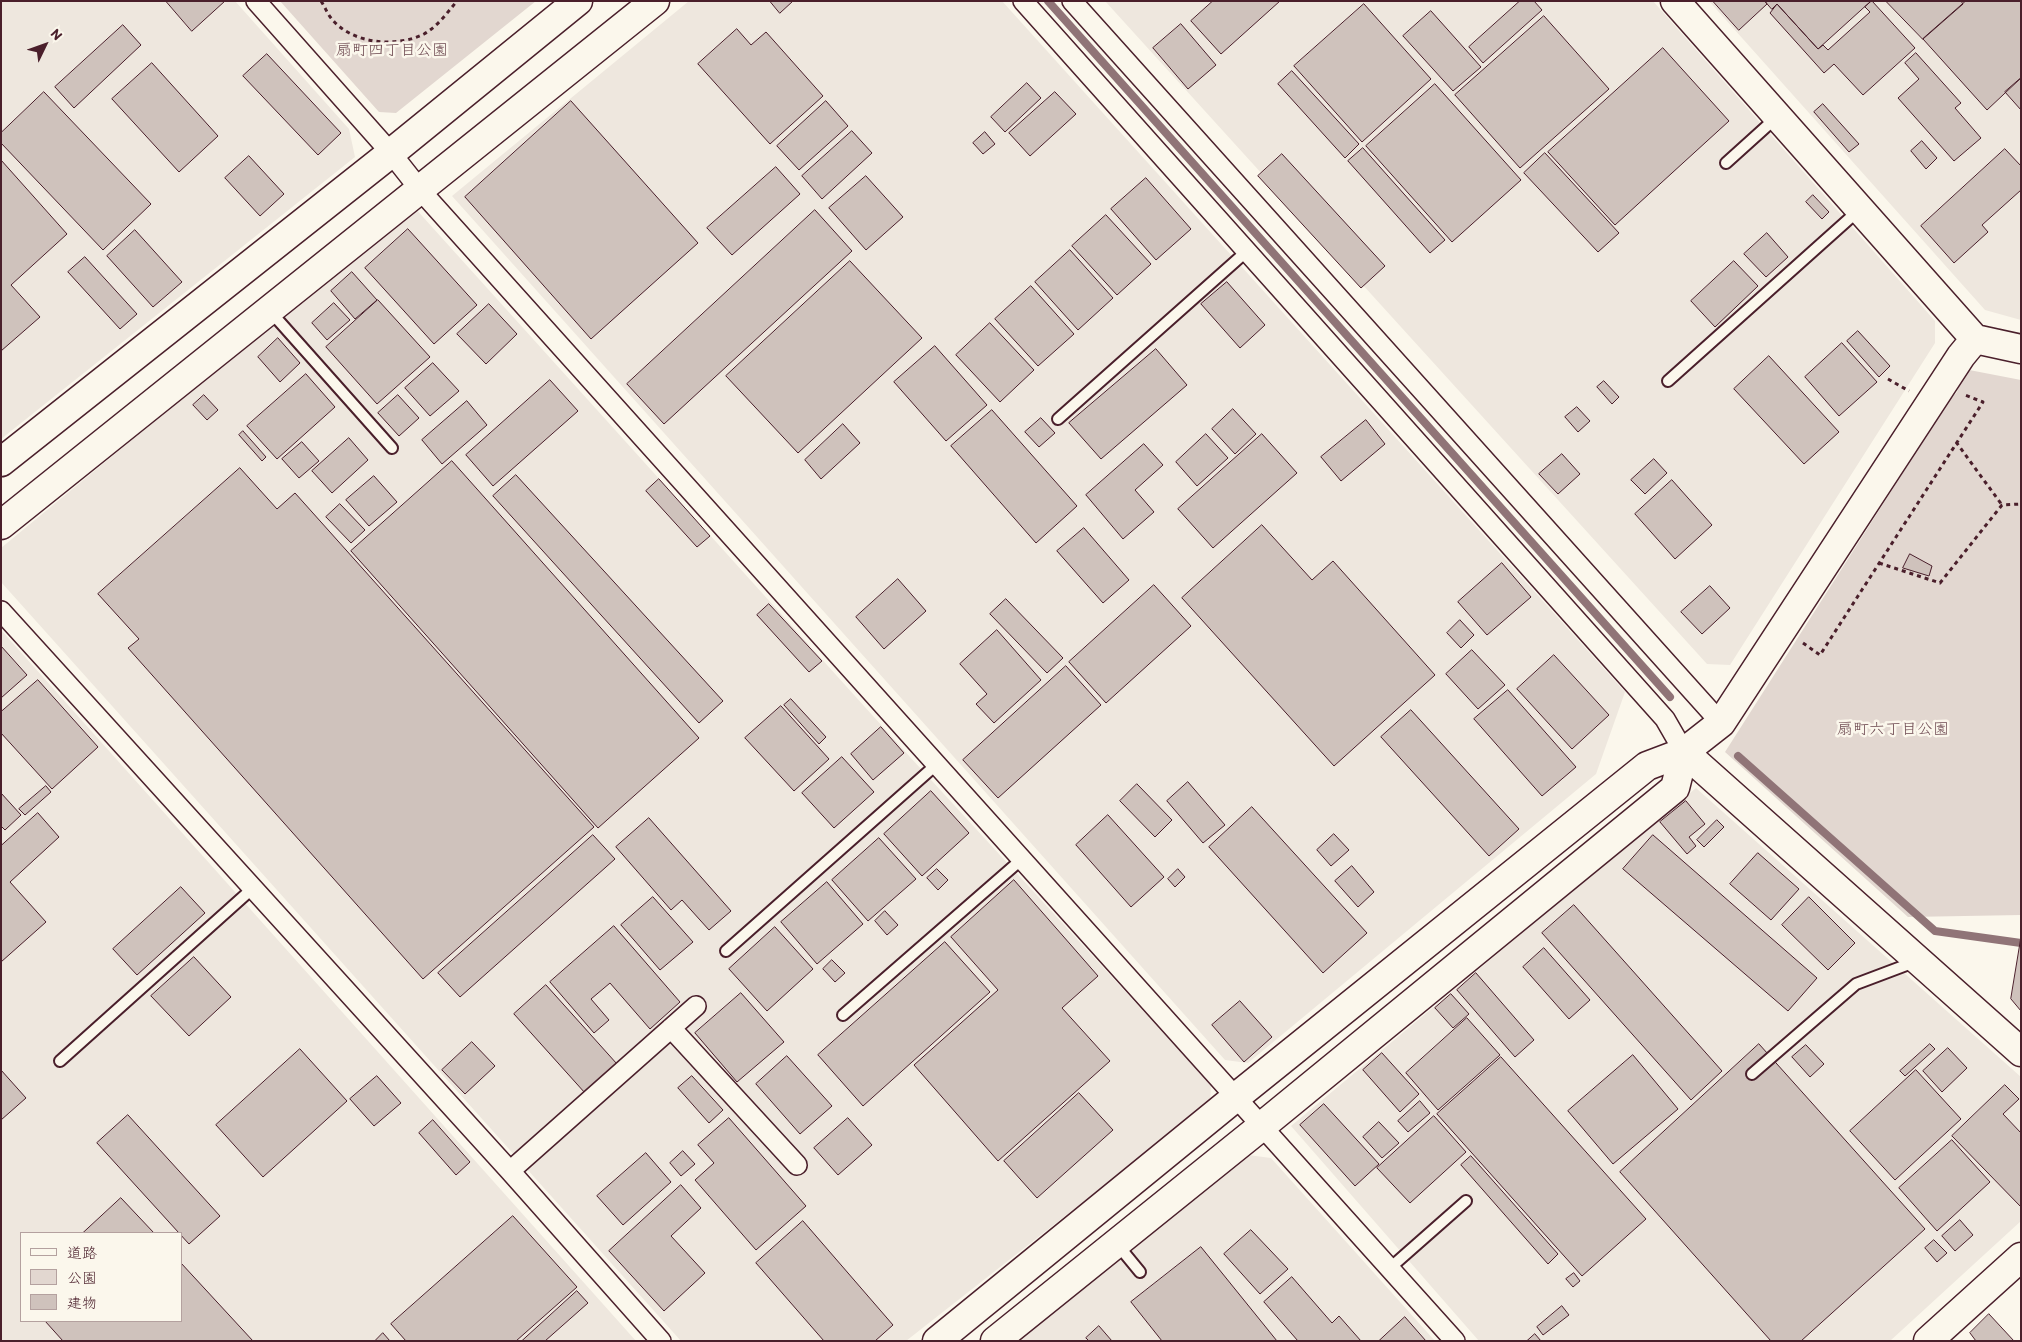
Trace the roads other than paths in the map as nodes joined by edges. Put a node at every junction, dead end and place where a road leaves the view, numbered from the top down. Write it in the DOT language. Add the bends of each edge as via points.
graph roads {
  1 [pos="256,1"];
  2 [pos="578,1"];
  3 [pos="655,1"];
  4 [pos="1023,1"];
  5 [pos="1072,1"];
  6 [pos="1675,1"];
  7 [pos="1778,117"];
  8 [pos="391,153"];
  9 [pos="1726,163"];
  10 [pos="421,191"];
  11 [pos="1860,209"];
  12 [pos="1246,251"];
  13 [pos="270,311"];
  14 [pos="1975,339"];
  15 [pos="2021,350"];
  16 [pos="1668,381"];
  17 [pos="1058,419"];
  18 [pos="392,448"];
  19 [pos="1,462"];
  20 [pos="1,525"];
  21 [pos="1,610"];
  22 [pos="1721,723"];
  23 [pos="1684,752"];
  24 [pos="937,764"];
  25 [pos="1022,859"];
  26 [pos="253,888"];
  27 [pos="726,951"];
  28 [pos="1918,961"];
  29 [pos="696,1006"];
  30 [pos="843,1015"];
  31 [pos="671,1028"];
  32 [pos="2021,1052"];
  33 [pos="60,1061"];
  34 [pos="1752,1074"];
  35 [pos="1236,1097"];
  36 [pos="1262,1126"];
  37 [pos="797,1165"];
  38 [pos="510,1171"];
  39 [pos="1466,1201"];
  40 [pos="1116,1244"];
  41 [pos="2021,1256"];
  42 [pos="1390,1268"];
  43 [pos="1140,1272"];
  44 [pos="661,1341"];
  45 [pos="937,1341"];
  46 [pos="995,1341"];
  47 [pos="1455,1341"];
  48 [pos="1928,1341"];
  1 -- 8 [label="street"];
  2 -- 8 [label="street"];
  3 -- 10 [label="street"];
  4 -- 12 [label="street"];
  5 -- 22 [label="street"];
  6 -- 7 [label="street"];
  7 -- 9 [label="lane"];
  7 -- 11 [label="street"];
  8 -- 10 [label="street"];
  8 -- 19 [label="street"];
  10 -- 13 [label="street"];
  10 -- 24 [label="street"];
  11 -- 14 [label="street"];
  11 -- 16 [label="lane"];
  12 -- 17 [label="lane"];
  12 -- 23 [label="street" via="1665,720"];
  13 -- 18 [label="lane"];
  13 -- 20 [label="street"];
  14 -- 15 [label="street"];
  14 -- 22 [label="street" via="1955,364"];
  21 -- 26 [label="street"];
  22 -- 23 [label="street"];
  23 -- 28 [label="street"];
  23 -- 35 [label="street" via="1647,766"];
  23 -- 36 [label="street" via="1675,788"];
  24 -- 25 [label="street"];
  24 -- 27 [label="lane"];
  25 -- 30 [label="lane"];
  25 -- 35 [label="street"];
  26 -- 33 [label="lane"];
  26 -- 38 [label="street"];
  28 -- 32 [label="street"];
  28 -- 34 [label="lane" via="1856,984"];
  29 -- 31 [label="street"];
  31 -- 37 [label="street"];
  31 -- 38 [label="street"];
  35 -- 36 [label="street"];
  35 -- 45 [label="street"];
  36 -- 40 [label="street"];
  36 -- 42 [label="street"];
  38 -- 44 [label="street"];
  39 -- 42 [label="lane"];
  40 -- 43 [label="lane"];
  40 -- 46 [label="street"];
  41 -- 48 [label="street"];
  42 -- 47 [label="street"];
}
